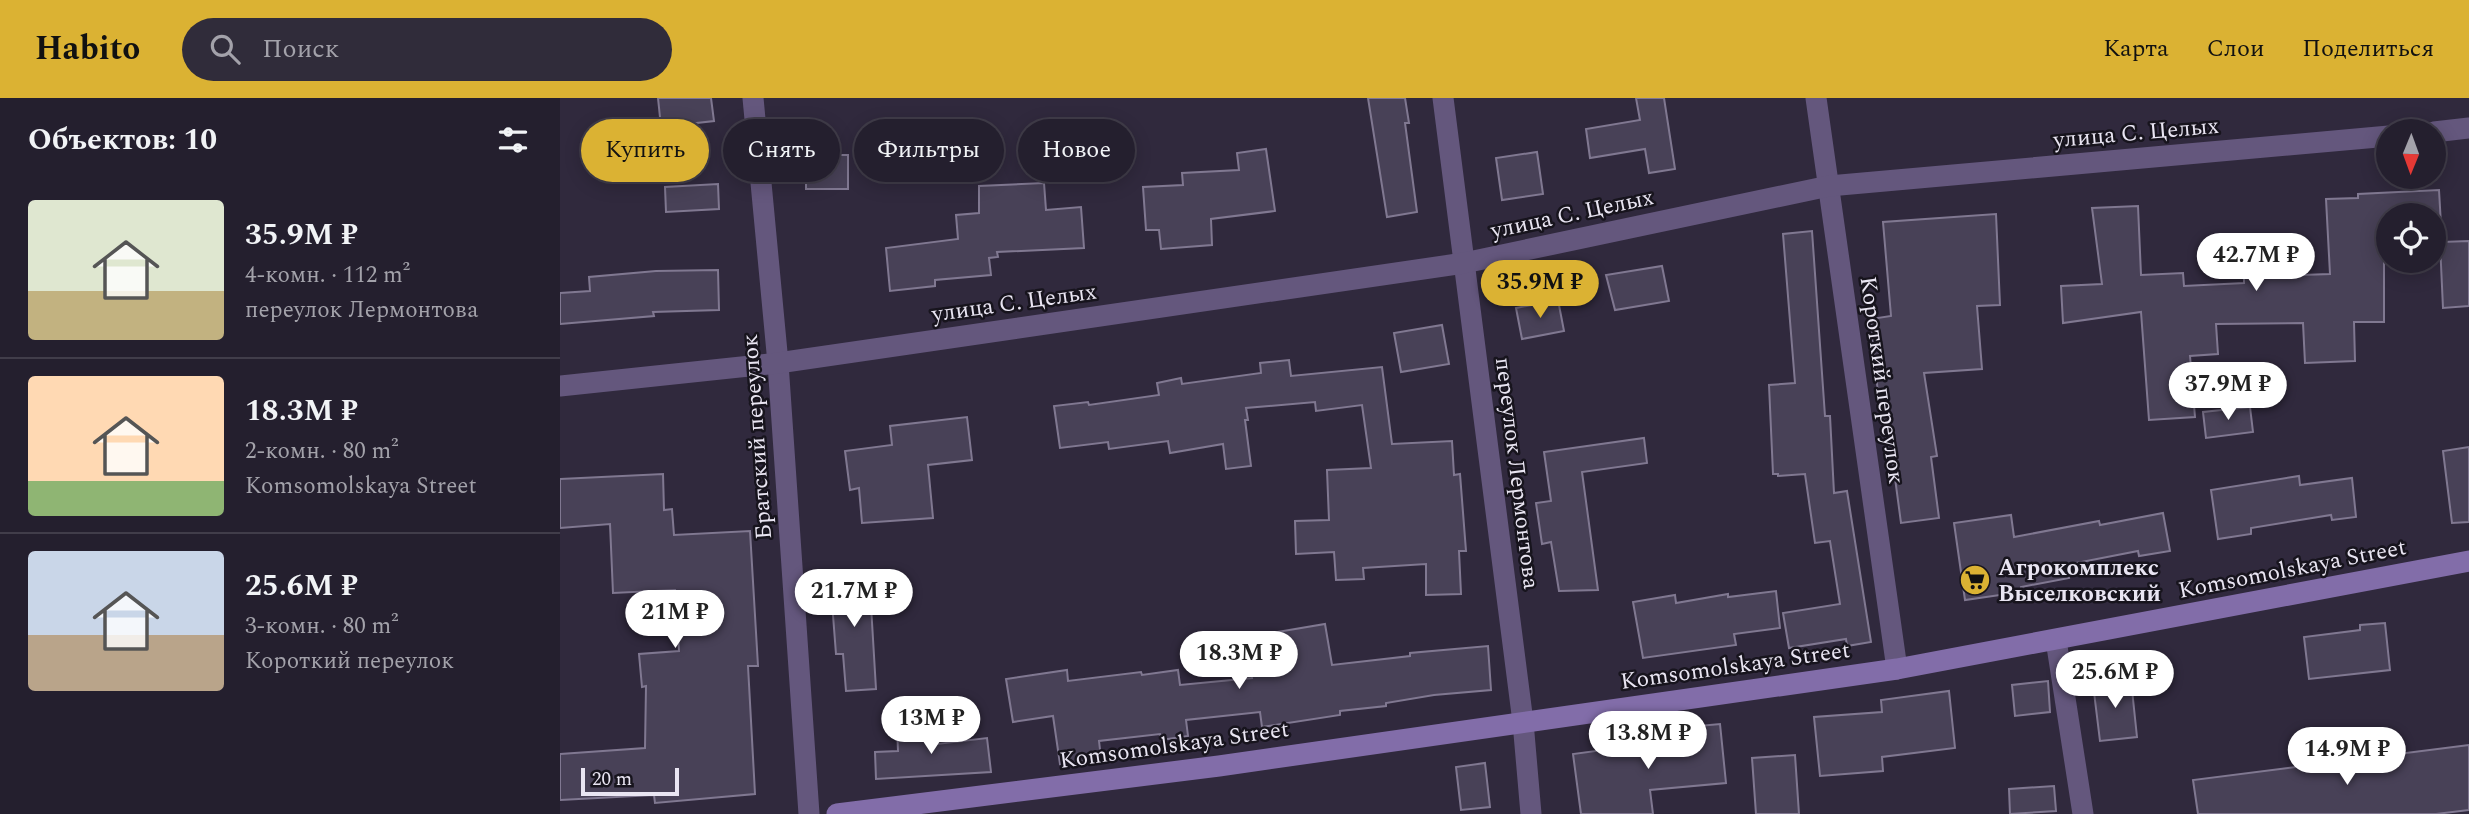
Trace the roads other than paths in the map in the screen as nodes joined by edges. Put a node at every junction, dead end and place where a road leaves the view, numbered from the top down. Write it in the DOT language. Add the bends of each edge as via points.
graph roads {
  1 [pos="753,98"];
  2 [pos="1443,98"];
  3 [pos="1816,98"];
  4 [pos="2469,128"];
  5 [pos="2446,131"];
  6 [pos="2376,137"];
  7 [pos="1829,186"];
  8 [pos="1464,263"];
  9 [pos="778,363"];
  10 [pos="560,386"];
  11 [pos="2469,561"];
  12 [pos="2056,640"];
  13 [pos="1897,669"];
  14 [pos="1523,722"];
  15 [pos="809,814"];
  16 [pos="837,814"];
  17 [pos="1531,814"];
  18 [pos="2083,814"];
  1 -- 9 [label="street, Братский переулок"];
  2 -- 8 [label="street, переулок Лермонтова"];
  3 -- 7 [label="street, Короткий переулок"];
  4 -- 5 [label="street"];
  6 -- 7 [label="street, улица С. Целых"];
  7 -- 8 [label="street, улица С. Целых"];
  7 -- 13 [label="street, Короткий переулок"];
  8 -- 9 [label="street, улица С. Целых"];
  8 -- 14 [label="street, переулок Лермонтова"];
  9 -- 10 [label="street, улица С. Целых"];
  9 -- 15 [label="street, Братский переулок"];
  11 -- 12 [label="main road, Komsomolskaya Street"];
  12 -- 13 [label="main road, Komsomolskaya Street"];
  12 -- 18 [label="street"];
  13 -- 14 [label="main road, Komsomolskaya Street"];
  14 -- 16 [label="main road, Komsomolskaya Street"];
  14 -- 17 [label="street, переулок Лермонтова"];
}
